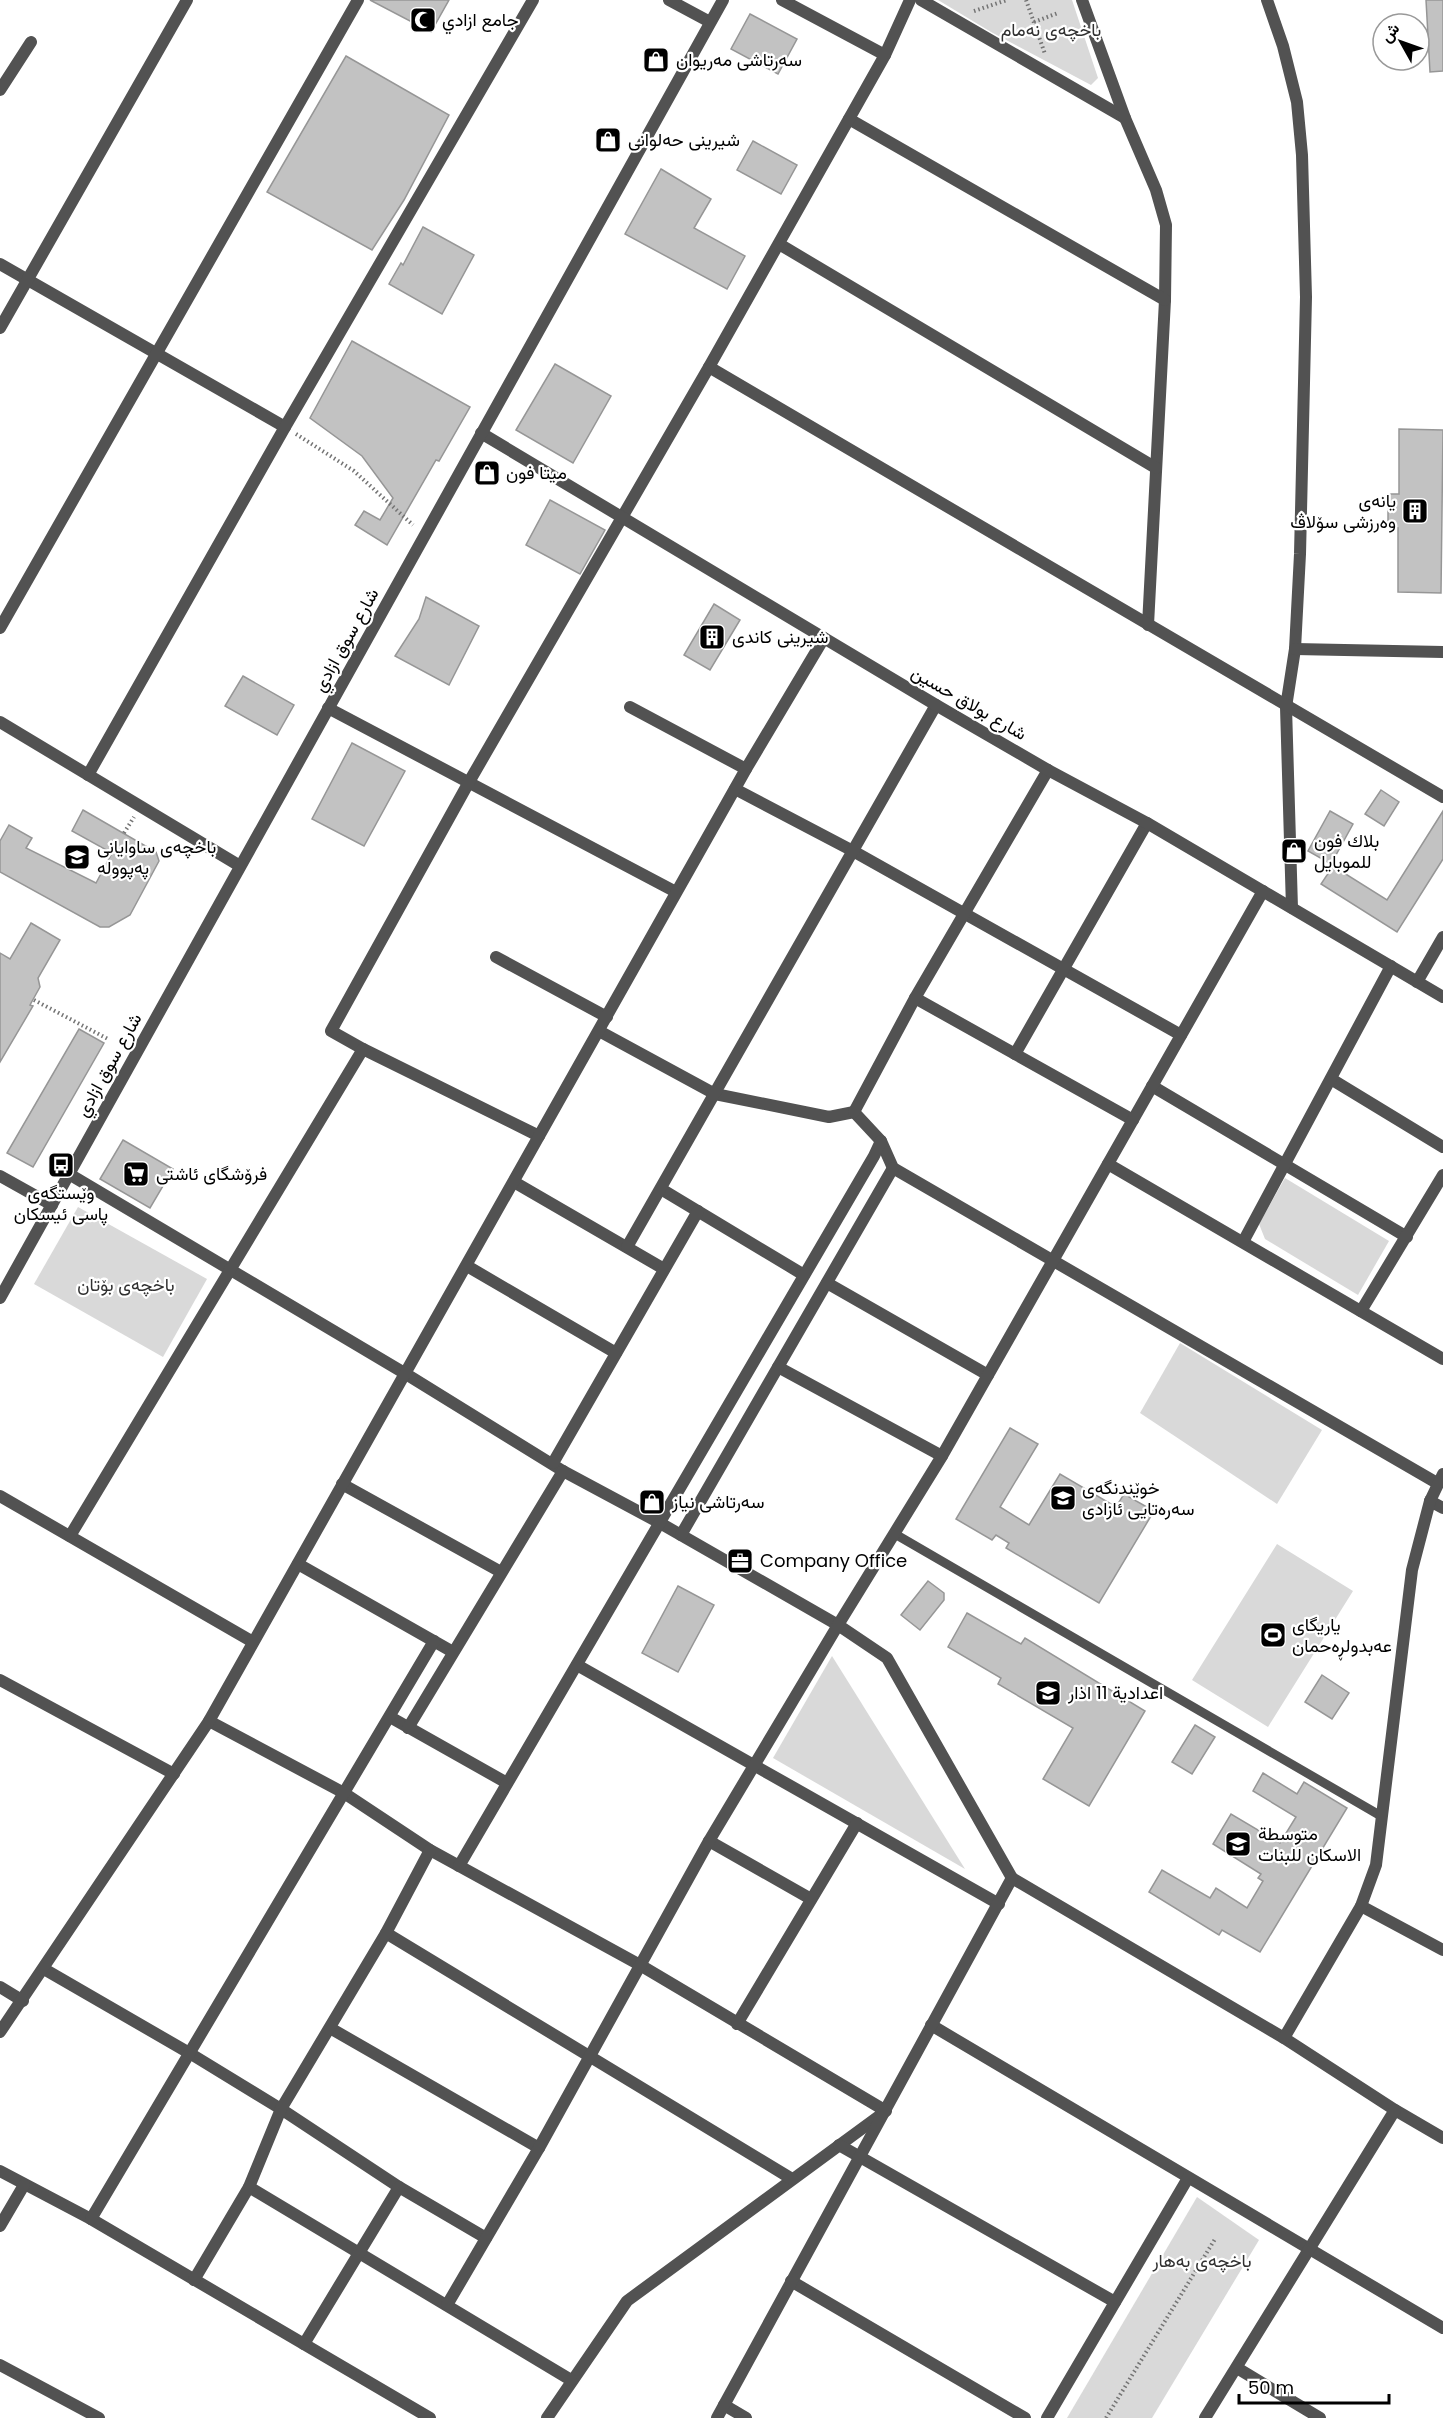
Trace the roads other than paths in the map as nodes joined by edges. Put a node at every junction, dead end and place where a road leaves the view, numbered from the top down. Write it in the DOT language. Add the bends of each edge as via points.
graph roads {
  1 [pos="187,0"];
  2 [pos="358,0"];
  3 [pos="533,0"];
  4 [pos="669,0"];
  5 [pos="723,0"];
  6 [pos="782,0"];
  7 [pos="910,0"];
  8 [pos="921,0"];
  9 [pos="1082,0"];
  10 [pos="1267,0"];
  11 [pos="710,22"];
  12 [pos="31,42"];
  13 [pos="885,55"];
  14 [pos="0,90"];
  15 [pos="1125,118"];
  16 [pos="849,119"];
  17 [pos="778,244"];
  18 [pos="0,264"];
  19 [pos="27,280"];
  20 [pos="1165,300"];
  21 [pos="0,328"];
  22 [pos="158,354"];
  23 [pos="709,368"];
  24 [pos="285,427"];
  25 [pos="482,433"];
  26 [pos="1156,468"];
  27 [pos="622,516"];
  28 [pos="1148,625"];
  29 [pos="0,628"];
  30 [pos="824,638"];
  31 [pos="1295,649"];
  32 [pos="1443,652"];
  33 [pos="936,705"];
  34 [pos="1287,706"];
  35 [pos="630,707"];
  36 [pos="328,708"];
  37 [pos="0,723"];
  38 [pos="746,769"];
  39 [pos="1048,770"];
  40 [pos="88,775"];
  41 [pos="469,782"];
  42 [pos="735,789"];
  43 [pos="1443,797"];
  44 [pos="1147,823"];
  45 [pos="853,851"];
  46 [pos="240,866"];
  47 [pos="1263,891"];
  48 [pos="676,892"];
  49 [pos="1292,908"];
  50 [pos="964,914"];
  51 [pos="1443,937"];
  52 [pos="496,957"];
  53 [pos="1392,966"];
  54 [pos="1065,970"];
  55 [pos="1417,982"];
  56 [pos="1443,996"];
  57 [pos="915,998"];
  58 [pos="608,1017"];
  59 [pos="599,1031"];
  60 [pos="1181,1035"];
  61 [pos="363,1049"];
  62 [pos="1015,1054"];
  63 [pos="1330,1079"];
  64 [pos="1152,1086"];
  65 [pos="715,1094"];
  66 [pos="854,1112"];
  67 [pos="1133,1120"];
  68 [pos="539,1136"];
  69 [pos="881,1141"];
  70 [pos="1443,1147"];
  71 [pos="1285,1163"];
  72 [pos="1108,1164"];
  73 [pos="893,1168"];
  74 [pos="69,1174"];
  75 [pos="1443,1175"];
  76 [pos="0,1176"];
  77 [pos="514,1182"];
  78 [pos="661,1189"];
  79 [pos="52,1205"];
  80 [pos="698,1211"];
  81 [pos="1407,1238"];
  82 [pos="1243,1242"];
  83 [pos="627,1247"];
  84 [pos="1053,1260"];
  85 [pos="466,1266"];
  86 [pos="664,1269"];
  87 [pos="230,1271"];
  88 [pos="804,1275"];
  89 [pos="827,1283"];
  90 [pos="0,1298"];
  91 [pos="1361,1311"];
  92 [pos="616,1353"];
  93 [pos="1443,1359"];
  94 [pos="778,1367"];
  95 [pos="406,1374"];
  96 [pos="988,1375"];
  97 [pos="942,1456"];
  98 [pos="553,1463"];
  99 [pos="563,1471"];
  100 [pos="1440,1479"];
  101 [pos="342,1484"];
  102 [pos="0,1496"];
  103 [pos="1430,1501"];
  104 [pos="1443,1508"];
  105 [pos="660,1523"];
  106 [pos="895,1534"];
  107 [pos="681,1535"];
  108 [pos="70,1536"];
  109 [pos="298,1564"];
  110 [pos="501,1572"];
  111 [pos="838,1625"];
  112 [pos="434,1641"];
  113 [pos="253,1642"];
  114 [pos="453,1652"];
  115 [pos="577,1665"];
  116 [pos="1,1684"];
  117 [pos="390,1717"];
  118 [pos="209,1721"];
  119 [pos="408,1728"];
  120 [pos="753,1766"];
  121 [pos="174,1774"];
  122 [pos="507,1783"];
  123 [pos="344,1793"];
  124 [pos="1381,1816"];
  125 [pos="856,1823"];
  126 [pos="709,1841"];
  127 [pos="430,1850"];
  128 [pos="459,1866"];
  129 [pos="1012,1878"];
  130 [pos="811,1899"];
  131 [pos="999,1904"];
  132 [pos="1362,1906"];
  133 [pos="386,1933"];
  134 [pos="1443,1950"];
  135 [pos="640,1965"];
  136 [pos="44,1969"];
  137 [pos="0,1987"];
  138 [pos="23,2001"];
  139 [pos="737,2024"];
  140 [pos="931,2025"];
  141 [pos="330,2028"];
  142 [pos="0,2032"];
  143 [pos="1284,2038"];
  144 [pos="190,2054"];
  145 [pos="590,2055"];
  146 [pos="281,2109"];
  147 [pos="1395,2110"];
  148 [pos="886,2111"];
  149 [pos="1443,2138"];
  150 [pos="839,2145"];
  151 [pos="539,2148"];
  152 [pos="860,2156"];
  153 [pos="0,2171"];
  154 [pos="1188,2178"];
  155 [pos="792,2179"];
  156 [pos="24,2185"];
  157 [pos="249,2187"];
  158 [pos="399,2187"];
  159 [pos="91,2219"];
  160 [pos="0,2226"];
  161 [pos="486,2238"];
  162 [pos="1309,2249"];
  163 [pos="359,2253"];
  164 [pos="194,2280"];
  165 [pos="791,2281"];
  166 [pos="1115,2302"];
  167 [pos="447,2305"];
  168 [pos="1443,2328"];
  169 [pos="304,2344"];
  170 [pos="0,2365"];
  171 [pos="1237,2368"];
  172 [pos="571,2380"];
  173 [pos="724,2405"];
  174 [pos="99,2418"];
  175 [pos="430,2418"];
  176 [pos="547,2418"];
  177 [pos="717,2418"];
  178 [pos="746,2418"];
  179 [pos="1025,2418"];
  180 [pos="1047,2418"];
  181 [pos="1205,2418"];
  182 [pos="1320,2418"];
  1 -- 19 [label="street"];
  2 -- 22 [label="street"];
  3 -- 24 [label="street"];
  4 -- 11 [label="street"];
  5 -- 11 [label="street, شارع سوق ازادي"];
  6 -- 13 [label="street"];
  7 -- 13 [label="street"];
  8 -- 15 [label="street"];
  9 -- 15 [label="street"];
  10 -- 31 [label="street" via="1296,102 1302,155 1306,297"];
  11 -- 25 [label="street, شارع سوق ازادي"];
  12 -- 14 [label="street"];
  13 -- 16 [label="street"];
  15 -- 20 [label="street" via="1156,190 1166,225"];
  16 -- 17 [label="street"];
  16 -- 20 [label="street"];
  17 -- 23 [label="street"];
  17 -- 26 [label="street"];
  18 -- 19 [label="street"];
  19 -- 21 [label="street"];
  19 -- 22 [label="street"];
  20 -- 26 [label="street"];
  22 -- 24 [label="street"];
  22 -- 29 [label="street"];
  23 -- 27 [label="street"];
  23 -- 28 [label="street"];
  24 -- 40 [label="street"];
  25 -- 27 [label="street, شارع بولاق حسين"];
  25 -- 36 [label="street, شارع سوق ازادي"];
  26 -- 28 [label="street"];
  27 -- 30 [label="street, شارع بولاق حسين"];
  27 -- 41 [label="street"];
  28 -- 34 [label="street"];
  30 -- 33 [label="street, شارع بولاق حسين"];
  30 -- 38 [label="street"];
  31 -- 32 [label="street"];
  31 -- 34 [label="street"];
  33 -- 39 [label="street, شارع بولاق حسين"];
  33 -- 45 [label="street"];
  34 -- 43 [label="street"];
  34 -- 49 [label="street"];
  35 -- 38 [label="street"];
  36 -- 41 [label="street"];
  36 -- 46 [label="street, شارع سوق ازادي"];
  37 -- 40 [label="street"];
  38 -- 42 [label="street"];
  39 -- 44 [label="street, شارع بولاق حسين"];
  39 -- 50 [label="street"];
  40 -- 46 [label="street"];
  41 -- 48 [label="street"];
  41 -- 61 [label="street" via="331,1031"];
  42 -- 45 [label="street"];
  42 -- 48 [label="street"];
  44 -- 47 [label="street, شارع بولاق حسين"];
  44 -- 54 [label="street"];
  45 -- 50 [label="street"];
  45 -- 65 [label="street"];
  46 -- 74 [label="street, شارع سوق ازادي"];
  47 -- 49 [label="street, شارع بولاق حسين"];
  47 -- 60 [label="street"];
  48 -- 58 [label="street"];
  49 -- 53 [label="street, شارع بولاق حسين"];
  50 -- 54 [label="street"];
  50 -- 57 [label="street"];
  51 -- 55 [label="street"];
  52 -- 58 [label="street"];
  53 -- 55 [label="street, شارع بولاق حسين"];
  53 -- 63 [label="street"];
  54 -- 60 [label="street"];
  54 -- 62 [label="street"];
  55 -- 56 [label="street, شارع بولاق حسين"];
  57 -- 62 [label="street"];
  57 -- 66 [label="street"];
  58 -- 59 [label="street"];
  59 -- 65 [label="street"];
  59 -- 68 [label="street"];
  60 -- 64 [label="street"];
  61 -- 68 [label="street"];
  61 -- 87 [label="street"];
  62 -- 67 [label="street"];
  63 -- 70 [label="street"];
  63 -- 71 [label="street"];
  64 -- 67 [label="street"];
  64 -- 71 [label="street"];
  65 -- 66 [label="street" via="829,1117"];
  65 -- 78 [label="street"];
  66 -- 69 [label="street"];
  67 -- 72 [label="street"];
  68 -- 77 [label="street"];
  69 -- 73 [label="street"];
  69 -- 88 [label="street"];
  71 -- 81 [label="street"];
  71 -- 82 [label="street"];
  72 -- 82 [label="street"];
  72 -- 84 [label="street"];
  73 -- 84 [label="street"];
  73 -- 89 [label="street"];
  74 -- 79 [label="street, شارع سوق ازادي"];
  74 -- 87 [label="street"];
  75 -- 81 [label="street"];
  76 -- 79 [label="street"];
  77 -- 83 [label="street"];
  77 -- 85 [label="street"];
  78 -- 80 [label="street"];
  78 -- 83 [label="street"];
  79 -- 90 [label="street, شارع سوق ازادي"];
  80 -- 86 [label="street"];
  80 -- 88 [label="street"];
  81 -- 91 [label="street"];
  82 -- 91 [label="street"];
  83 -- 86 [label="street"];
  84 -- 96 [label="street"];
  84 -- 100 [label="street"];
  85 -- 92 [label="street"];
  85 -- 95 [label="street"];
  86 -- 92 [label="street"];
  87 -- 95 [label="street"];
  87 -- 108 [label="street"];
  88 -- 105 [label="street"];
  89 -- 94 [label="street"];
  89 -- 96 [label="street"];
  91 -- 93 [label="street"];
  92 -- 98 [label="street"];
  94 -- 97 [label="street"];
  94 -- 107 [label="street"];
  95 -- 98 [label="street"];
  95 -- 101 [label="street"];
  96 -- 97 [label="street"];
  97 -- 106 [label="street"];
  98 -- 99 [label="street"];
  99 -- 105 [label="street"];
  99 -- 110 [label="street"];
  100 -- 103 [label="street"];
  101 -- 109 [label="street"];
  101 -- 110 [label="street"];
  102 -- 108 [label="street"];
  103 -- 104 [label="street"];
  103 -- 124 [label="street" via="1412,1570"];
  105 -- 107 [label="street"];
  105 -- 115 [label="street"];
  106 -- 111 [label="street"];
  106 -- 124 [label="lane"];
  107 -- 111 [label="street"];
  108 -- 113 [label="street"];
  109 -- 112 [label="street"];
  109 -- 113 [label="street"];
  110 -- 114 [label="street"];
  111 -- 120 [label="street"];
  111 -- 129 [label="street" via="887,1658"];
  112 -- 114 [label="street"];
  112 -- 117 [label="street"];
  113 -- 118 [label="street"];
  114 -- 119 [label="street"];
  115 -- 120 [label="street"];
  115 -- 122 [label="street"];
  116 -- 121 [label="street"];
  117 -- 119 [label="street"];
  117 -- 123 [label="street"];
  118 -- 121 [label="street"];
  118 -- 123 [label="street"];
  119 -- 122 [label="street"];
  120 -- 125 [label="street"];
  120 -- 126 [label="street"];
  121 -- 136 [label="street"];
  122 -- 128 [label="street"];
  123 -- 127 [label="street"];
  123 -- 144 [label="street"];
  124 -- 132 [label="street" via="1376,1865"];
  125 -- 130 [label="street"];
  125 -- 131 [label="street"];
  126 -- 130 [label="street"];
  126 -- 135 [label="street"];
  127 -- 128 [label="street"];
  127 -- 133 [label="street"];
  128 -- 135 [label="street"];
  129 -- 131 [label="street"];
  129 -- 143 [label="street"];
  130 -- 139 [label="street"];
  131 -- 140 [label="street"];
  132 -- 134 [label="street"];
  132 -- 143 [label="street"];
  133 -- 141 [label="street"];
  133 -- 145 [label="street"];
  135 -- 139 [label="street"];
  135 -- 145 [label="street"];
  136 -- 138 [label="street"];
  136 -- 144 [label="street"];
  137 -- 138 [label="street"];
  138 -- 142 [label="street"];
  139 -- 148 [label="street"];
  140 -- 148 [label="street"];
  140 -- 154 [label="street"];
  141 -- 146 [label="street"];
  141 -- 151 [label="street"];
  143 -- 147 [label="street"];
  144 -- 146 [label="street"];
  144 -- 159 [label="street"];
  145 -- 151 [label="street"];
  145 -- 155 [label="street"];
  146 -- 157 [label="street"];
  146 -- 158 [label="street"];
  147 -- 149 [label="street"];
  147 -- 162 [label="street"];
  148 -- 150 [label="street"];
  148 -- 152 [label="street"];
  150 -- 152 [label="street"];
  150 -- 155 [label="street"];
  151 -- 161 [label="street"];
  152 -- 165 [label="street"];
  152 -- 166 [label="street"];
  153 -- 156 [label="street"];
  154 -- 162 [label="street"];
  154 -- 166 [label="street"];
  155 -- 172 [label="street" via="627,2301"];
  156 -- 159 [label="street"];
  156 -- 160 [label="street"];
  157 -- 163 [label="street"];
  157 -- 164 [label="street"];
  158 -- 161 [label="street"];
  158 -- 163 [label="street"];
  159 -- 164 [label="street"];
  161 -- 167 [label="street"];
  162 -- 168 [label="street"];
  162 -- 171 [label="street"];
  163 -- 167 [label="street"];
  163 -- 169 [label="street"];
  164 -- 169 [label="street"];
  165 -- 173 [label="street"];
  165 -- 179 [label="street"];
  166 -- 180 [label="street"];
  167 -- 172 [label="street"];
  169 -- 175 [label="street"];
  170 -- 174 [label="street"];
  171 -- 181 [label="street"];
  171 -- 182 [label="street"];
  172 -- 176 [label="street"];
  173 -- 177 [label="street"];
  173 -- 178 [label="street"];
}
